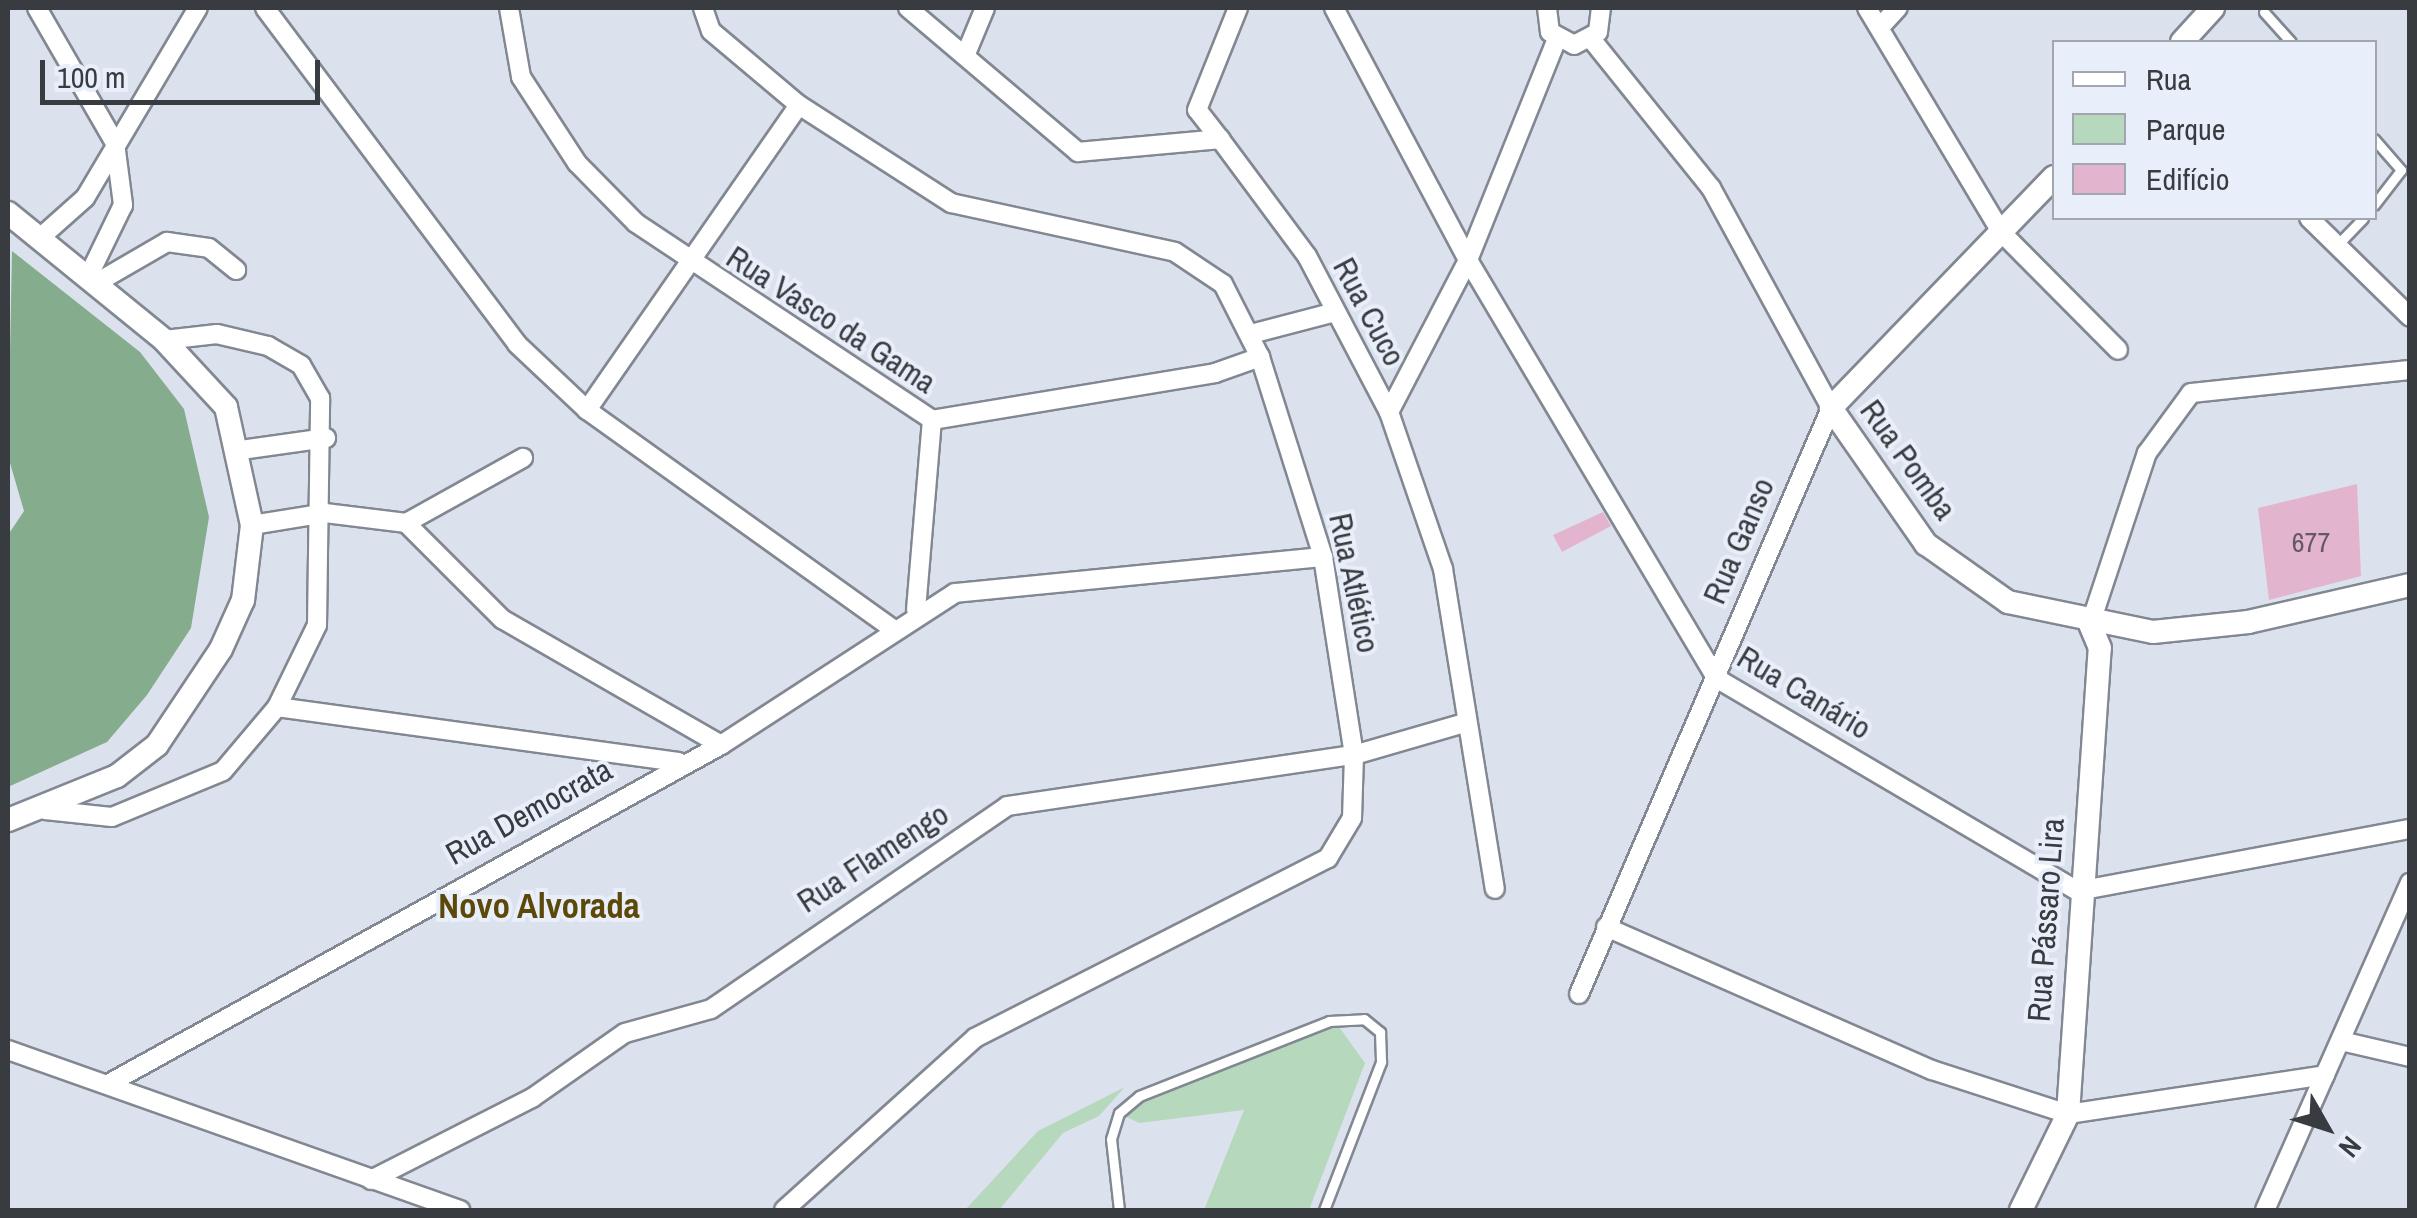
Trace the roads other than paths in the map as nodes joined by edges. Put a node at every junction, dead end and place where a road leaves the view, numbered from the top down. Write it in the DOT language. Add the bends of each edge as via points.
graph roads {
  1 [pos="37,8"];
  2 [pos="198,8"];
  3 [pos="265,8"];
  4 [pos="509,8"];
  5 [pos="703,8"];
  6 [pos="908,8"];
  7 [pos="985,8"];
  8 [pos="1238,8"];
  9 [pos="1334,8"];
  10 [pos="1547,8"];
  11 [pos="1601,8"];
  12 [pos="1867,8"];
  13 [pos="1898,8"];
  14 [pos="2213,8"];
  15 [pos="2264,12"];
  16 [pos="1880,28"];
  17 [pos="1591,38"];
  18 [pos="1557,39"];
  19 [pos="2184,40"];
  20 [pos="2289,40"];
  21 [pos="965,56"];
  22 [pos="799,105"];
  23 [pos="1220,139"];
  24 [pos="2377,142"];
  25 [pos="115,143"];
  26 [pos="2052,179"];
  27 [pos="2377,201"];
  28 [pos="8,213"];
  29 [pos="2311,220"];
  30 [pos="2360,220"];
  31 [pos="2001,232"];
  32 [pos="42,237"];
  33 [pos="2338,244"];
  34 [pos="1468,260"];
  35 [pos="693,268"];
  36 [pos="236,270"];
  37 [pos="94,278"];
  38 [pos="1335,312"];
  39 [pos="2410,317"];
  40 [pos="1251,334"];
  41 [pos="164,340"];
  42 [pos="2118,350"];
  43 [pos="1260,356"];
  44 [pos="2410,370"];
  45 [pos="1831,408"];
  46 [pos="587,410"];
  47 [pos="1389,412"];
  48 [pos="932,420"];
  49 [pos="326,438"];
  50 [pos="241,450"];
  51 [pos="523,458"];
  52 [pos="326,514"];
  53 [pos="406,523"];
  54 [pos="252,525"];
  55 [pos="1324,556"];
  56 [pos="2410,585"];
  57 [pos="916,610"];
  58 [pos="2090,625"];
  59 [pos="894,630"];
  60 [pos="1716,678"];
  61 [pos="277,707"];
  62 [pos="1462,724"];
  63 [pos="721,745"];
  64 [pos="1354,755"];
  65 [pos="679,762"];
  66 [pos="45,810"];
  67 [pos="8,820"];
  68 [pos="2410,829"];
  69 [pos="2410,883"];
  70 [pos="1495,889"];
  71 [pos="2078,891"];
  72 [pos="1606,927"];
  73 [pos="1579,994"];
  74 [pos="2341,1040"];
  75 [pos="8,1050"];
  76 [pos="2410,1057"];
  77 [pos="2324,1076"];
  78 [pos="110,1083"];
  79 [pos="2068,1114"];
  80 [pos="371,1180"];
  81 [pos="461,1210"];
  82 [pos="784,1210"];
  83 [pos="1118,1210"];
  84 [pos="1324,1210"];
  85 [pos="2021,1210"];
  86 [pos="2266,1210"];
  1 -- 25 [label="street"];
  2 -- 25 [label="street"];
  3 -- 46 [label="street" via="516,344"];
  4 -- 35 [label="street, Rua Vasco da Gama" via="521,77 577,164"];
  5 -- 22 [label="street, Rua Atlético" via="711,31"];
  6 -- 21 [label="street"];
  7 -- 21 [label="street"];
  8 -- 23 [label="street, Rua Cuco" via="1197,110"];
  9 -- 34 [label="street, Rua Canário"];
  10 -- 18 [label="street"];
  11 -- 17 [label="street"];
  12 -- 16 [label="street"];
  13 -- 16 [label="street"];
  14 -- 19 [label="street"];
  15 -- 20 [label="lane"];
  16 -- 31 [label="street"];
  17 -- 18 [label="street"];
  17 -- 45 [label="street, Rua Pomba" via="1711,188"];
  18 -- 34 [label="street"];
  21 -- 23 [label="street" via="1078,152"];
  22 -- 35 [label="street"];
  22 -- 40 [label="street, Rua Atlético" via="951,203 1175,252 1223,284"];
  23 -- 38 [label="street, Rua Cuco" via="1307,256"];
  24 -- 27 [label="lane" via="2401,170"];
  25 -- 32 [label="street" via="85,198"];
  25 -- 37 [label="street" via="122,205"];
  26 -- 31 [label="street, Rua Ganso"];
  28 -- 32 [label="street"];
  29 -- 33 [label="street"];
  30 -- 33 [label="lane"];
  31 -- 42 [label="street"];
  31 -- 45 [label="street, Rua Ganso"];
  32 -- 37 [label="street"];
  33 -- 39 [label="street"];
  34 -- 47 [label="street"];
  34 -- 60 [label="street, Rua Canário"];
  35 -- 46 [label="street"];
  35 -- 48 [label="street, Rua Vasco da Gama"];
  36 -- 37 [label="street" via="209,248 167,242"];
  37 -- 41 [label="street"];
  38 -- 40 [label="street"];
  38 -- 47 [label="street, Rua Cuco"];
  40 -- 43 [label="street, Rua Atlético"];
  41 -- 49 [label="street" via="217,334 301,365 320,398"];
  41 -- 50 [label="street" via="226,408"];
  43 -- 48 [label="street, Rua Vasco da Gama" via="1215,373"];
  43 -- 55 [label="street, Rua Atlético"];
  44 -- 58 [label="street" via="2191,394 2147,453"];
  45 -- 58 [label="street, Rua Pomba" via="1926,544 2008,602"];
  45 -- 60 [label="street, Rua Ganso"];
  46 -- 59 [label="street"];
  47 -- 62 [label="street, Rua Cuco" via="1443,570"];
  48 -- 57 [label="street"];
  49 -- 50 [label="street"];
  49 -- 52 [label="street"];
  50 -- 54 [label="street"];
  51 -- 53 [label="street"];
  52 -- 53 [label="street"];
  52 -- 54 [label="street"];
  52 -- 61 [label="street" via="317,625"];
  53 -- 63 [label="street" via="502,619"];
  54 -- 66 [label="street" via="243,600 185,707 117,776"];
  55 -- 57 [label="street" via="955,593"];
  55 -- 64 [label="street, Rua Atlético"];
  56 -- 58 [label="street, Rua Pomba" via="2248,622 2152,632"];
  57 -- 59 [label="street, Rua Democrata"];
  58 -- 71 [label="street, Rua Pássaro Lira" via="2100,648"];
  59 -- 63 [label="street, Rua Democrata"];
  60 -- 71 [label="street, Rua Canário"];
  60 -- 72 [label="street, Rua Ganso"];
  61 -- 65 [label="street"];
  61 -- 66 [label="street" via="224,771 112,817"];
  62 -- 64 [label="street, Rua Flamengo"];
  62 -- 70 [label="street, Rua Cuco"];
  63 -- 65 [label="street, Rua Democrata"];
  64 -- 80 [label="street, Rua Flamengo" via="1007,806 711,1009 624,1032 532,1098"];
  64 -- 82 [label="street, Rua Atlético" via="1352,818 1328,858 975,1038"];
  65 -- 78 [label="street, Rua Democrata"];
  66 -- 67 [label="street"];
  68 -- 71 [label="street"];
  69 -- 74 [label="street"];
  71 -- 79 [label="street, Rua Pássaro Lira"];
  72 -- 73 [label="street, Rua Ganso"];
  72 -- 79 [label="street" via="1932,1070"];
  74 -- 76 [label="street"];
  74 -- 77 [label="street"];
  75 -- 78 [label="street"];
  77 -- 79 [label="street"];
  77 -- 86 [label="street"];
  78 -- 80 [label="street"];
  79 -- 85 [label="street, Rua Pássaro Lira"];
  80 -- 81 [label="street"];
  83 -- 84 [label="lane" via="1111,1139 1119,1113 1139,1096 1328,1021 1364,1019 1380,1032 1381,1062"];
}
